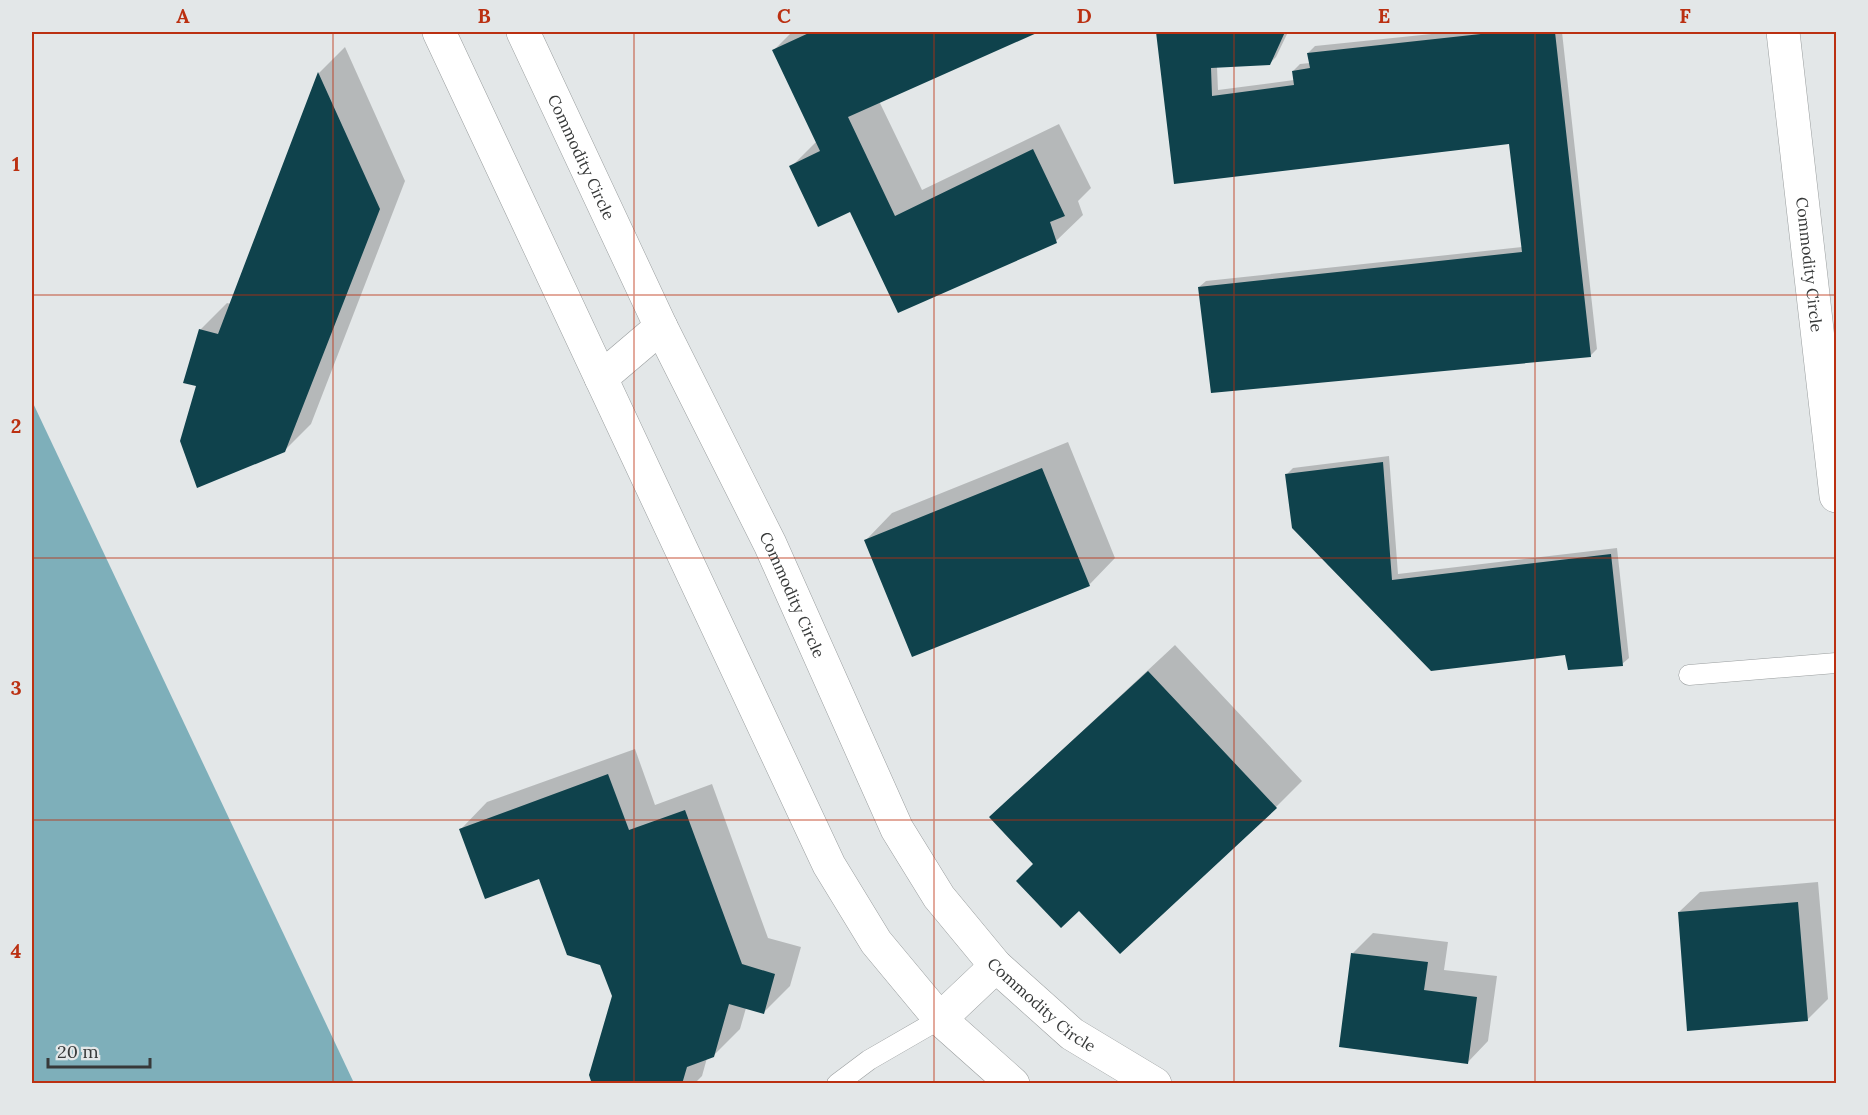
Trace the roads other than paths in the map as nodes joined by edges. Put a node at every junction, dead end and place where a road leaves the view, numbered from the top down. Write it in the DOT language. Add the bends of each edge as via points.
graph roads {
  1 [pos="439,32"];
  2 [pos="523,32"];
  3 [pos="1783,32"];
  4 [pos="661,327"];
  5 [pos="601,378"];
  6 [pos="1836,496"];
  7 [pos="1836,663"];
  8 [pos="1689,675"];
  9 [pos="996,966"];
  10 [pos="940,1019"];
  11 [pos="837,1083"];
  12 [pos="1013,1083"];
  13 [pos="1155,1083"];
  1 -- 5 [label="street"];
  2 -- 4 [label="street, Commodity Circle"];
  3 -- 6 [label="street, Commodity Circle"];
  4 -- 5 [label="street"];
  4 -- 9 [label="street, Commodity Circle" via="770,544 897,829 939,897"];
  5 -- 10 [label="street" via="829,865 876,942"];
  7 -- 8 [label="lane"];
  9 -- 10 [label="street"];
  9 -- 13 [label="street, Commodity Circle" via="1072,1034"];
  10 -- 11 [label="lane" via="868,1060"];
  10 -- 12 [label="street"];
}
